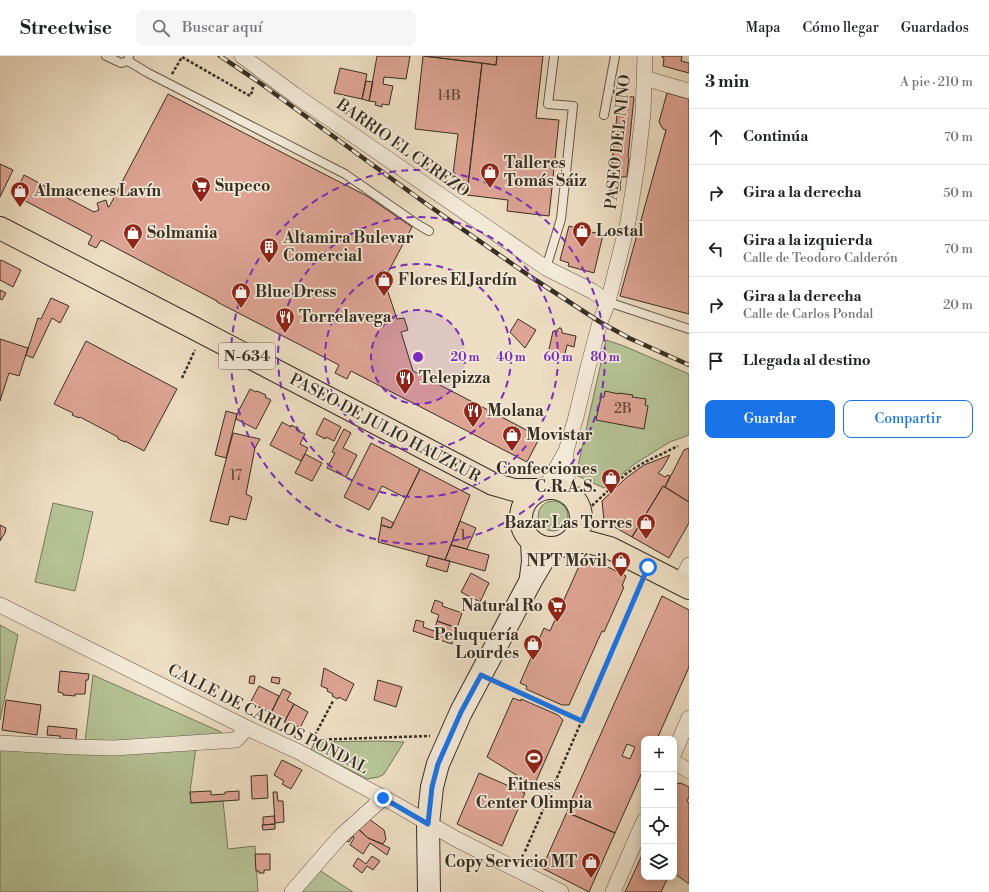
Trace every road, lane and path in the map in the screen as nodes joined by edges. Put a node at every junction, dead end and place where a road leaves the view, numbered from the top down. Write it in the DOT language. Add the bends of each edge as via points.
graph roads {
  1 [pos="106,56"];
  2 [pos="242,56"];
  3 [pos="554,56"];
  4 [pos="615,56"];
  5 [pos="645,56"];
  6 [pos="128,58"];
  7 [pos="644,78"];
  8 [pos="167,83"];
  9 [pos="252,87"];
  10 [pos="689,91"];
  11 [pos="604,115"];
  12 [pos="0,228"];
  13 [pos="429,231"];
  14 [pos="546,268"];
  15 [pos="608,302"];
  16 [pos="689,329"];
  17 [pos="202,333"];
  18 [pos="182,378"];
  19 [pos="678,446"];
  20 [pos="566,451"];
  21 [pos="493,484"];
  22 [pos="542,489"];
  23 [pos="570,495"];
  24 [pos="521,510"];
  25 [pos="581,516"];
  26 [pos="550,544"];
  27 [pos="610,548"];
  28 [pos="648,567"];
  29 [pos="686,579"];
  30 [pos="0,605"];
  31 [pos="481,675"];
  32 [pos="333,701"];
  33 [pos="689,718"];
  34 [pos="582,721"];
  35 [pos="247,728"];
  36 [pos="450,736"];
  37 [pos="306,740"];
  38 [pos="314,740"];
  39 [pos="0,742"];
  40 [pos="677,746"];
  41 [pos="677,764"];
  42 [pos="689,771"];
  43 [pos="383,798"];
  44 [pos="428,824"];
  45 [pos="641,828"];
  46 [pos="517,869"];
  47 [pos="292,892"];
  48 [pos="428,892"];
  49 [pos="561,892"];
  50 [pos="613,892"];
  1 -- 6 [label="lane" via="121,63"];
  2 -- 14 [label="street, BARRIO EL CEREZO"];
  3 -- 14 [label="lane" via="548,104 572,106 561,219"];
  4 -- 11 [label="lane"];
  5 -- 7 [label="street, PASEO DEL NIÑO"];
  6 -- 8 [label="lane"];
  7 -- 10 [label="street"];
  7 -- 15 [label="street, PASEO DEL NIÑO" via="635,184"];
  8 -- 9 [label="path" via="182,57 250,96"];
  8 -- 13 [label="lane" via="345,174"];
  12 -- 17 [label="highway, PASEO DE JULIO HAUZEUR / N-634"];
  14 -- 15 [label="street, BARRIO EL CEREZO"];
  15 -- 16 [label="lane"];
  15 -- 20 [label="street, PASEO DEL NIÑO" via="600,322"];
  17 -- 18 [label="path"];
  17 -- 21 [label="highway, PASEO DE JULIO HAUZEUR / N-634"];
  19 -- 25 [label="path" via="627,473"];
  20 -- 22 [label="street, PASEO DEL NIÑO"];
  20 -- 23 [label="street, PASEO DEL NIÑO"];
  21 -- 22 [label="highway, PASEO DE JULIO HAUZEUR / N-634" via="514,490"];
  21 -- 24 [label="highway, PASEO DE JULIO HAUZEUR / N-634"];
  22 -- 23 [label="highway, N-634" via="555,487 565,490"];
  22 -- 24 [label="highway" via="530,495"];
  23 -- 25 [label="highway" via="579,506"];
  24 -- 26 [label="highway" via="520,519 526,535"];
  25 -- 26 [label="highway" via="576,535"];
  25 -- 27 [label="highway"];
  26 -- 27 [label="highway" via="588,542"];
  26 -- 31 [label="main road"];
  27 -- 28 [label="highway"];
  28 -- 29 [label="highway"];
  28 -- 34 [label="path"];
  30 -- 35 [label="street, CALLE DE CARLOS PONDAL"];
  31 -- 34 [label="path"];
  31 -- 36 [label="main road"];
  32 -- 38 [label="path"];
  33 -- 40 [label="street"];
  34 -- 46 [label="path"];
  35 -- 39 [label="street" via="236,740 121,747"];
  35 -- 43 [label="street, CALLE DE CARLOS PONDAL" via="299,752"];
  36 -- 38 [label="path"];
  36 -- 44 [label="main road" via="432,787"];
  37 -- 38 [label="path"];
  41 -- 42 [label="street"];
  43 -- 44 [label="street, CALLE DE CARLOS PONDAL"];
  43 -- 47 [label="street" via="341,836"];
  44 -- 46 [label="street, CALLE DE CARLOS PONDAL"];
  44 -- 48 [label="main road"];
  45 -- 50 [label="street"];
  46 -- 49 [label="street, CALLE DE CARLOS PONDAL"];
}
